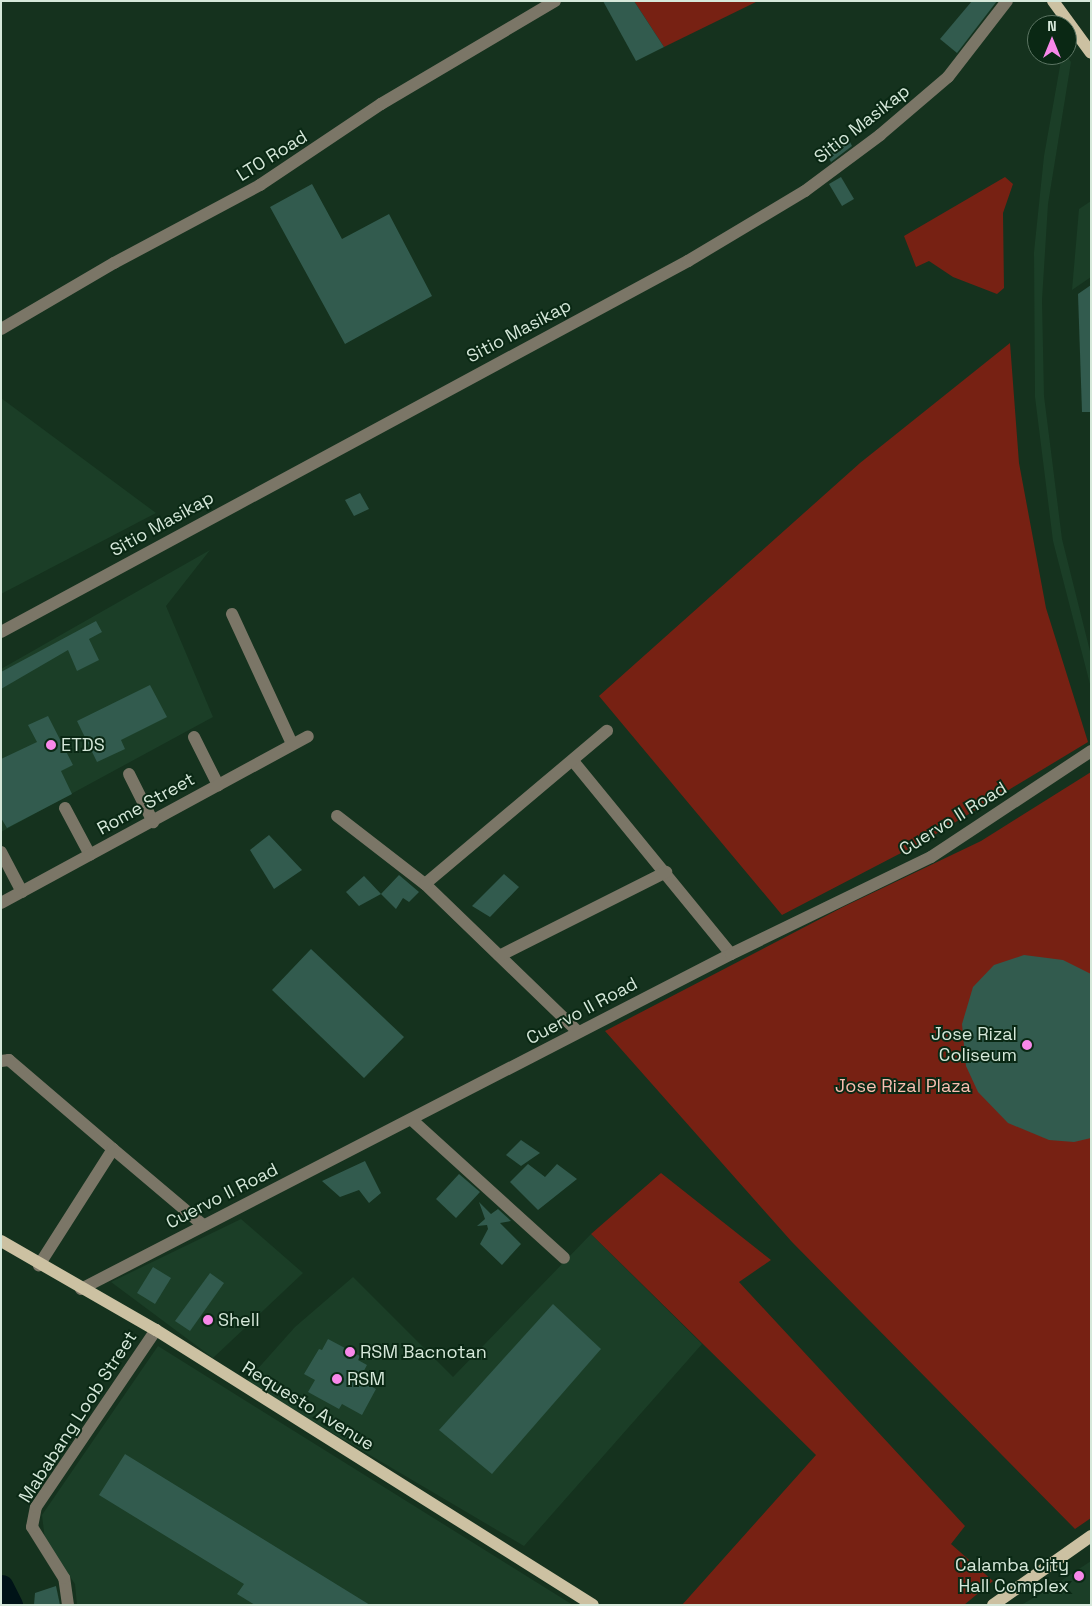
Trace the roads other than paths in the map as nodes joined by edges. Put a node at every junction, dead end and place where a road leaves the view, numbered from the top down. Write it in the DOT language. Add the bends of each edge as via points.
graph roads {
  1 [pos="555,1"];
  2 [pos="1007,1"];
  3 [pos="1053,1"];
  4 [pos="1091,53"];
  5 [pos="1,329"];
  6 [pos="232,614"];
  7 [pos="1,632"];
  8 [pos="607,731"];
  9 [pos="308,736"];
  10 [pos="194,737"];
  11 [pos="292,744"];
  12 [pos="1091,751"];
  13 [pos="573,761"];
  14 [pos="129,774"];
  15 [pos="218,785"];
  16 [pos="65,808"];
  17 [pos="337,816"];
  18 [pos="153,822"];
  19 [pos="1,852"];
  20 [pos="90,855"];
  21 [pos="666,872"];
  22 [pos="424,884"];
  23 [pos="22,892"];
  24 [pos="1,903"];
  25 [pos="731,954"];
  26 [pos="501,955"];
  27 [pos="578,1032"];
  28 [pos="1,1061"];
  29 [pos="412,1120"];
  30 [pos="113,1149"];
  31 [pos="203,1225"];
  32 [pos="1,1241"];
  33 [pos="564,1258"];
  34 [pos="39,1265"];
  35 [pos="81,1288"];
  36 [pos="156,1330"];
  37 [pos="1091,1536"];
  38 [pos="68,1605"];
  39 [pos="593,1605"];
  40 [pos="993,1605"];
  1 -- 5 [label="street, LTO Road" via="381,104 260,185 114,263"];
  2 -- 7 [label="street, Sitio Masikap" via="948,77 880,135 805,191 688,261"];
  3 -- 4 [label="main road"];
  6 -- 11 [label="street"];
  8 -- 13 [label="street"];
  9 -- 11 [label="street, Rome Street"];
  10 -- 15 [label="street"];
  11 -- 15 [label="street, Rome Street"];
  12 -- 25 [label="street, Cuervo II Road" via="931,857"];
  13 -- 21 [label="street"];
  13 -- 22 [label="street"];
  14 -- 18 [label="street"];
  15 -- 18 [label="street, Rome Street"];
  16 -- 20 [label="street"];
  17 -- 22 [label="street"];
  18 -- 20 [label="street, Rome Street"];
  19 -- 23 [label="street"];
  20 -- 23 [label="street, Rome Street"];
  21 -- 25 [label="street"];
  21 -- 26 [label="street"];
  22 -- 26 [label="street"];
  23 -- 24 [label="street, Rome Street"];
  25 -- 27 [label="street, Cuervo II Road"];
  26 -- 27 [label="street"];
  27 -- 29 [label="street, Cuervo II Road"];
  28 -- 30 [label="street" via="9,1060"];
  29 -- 31 [label="street, Cuervo II Road"];
  29 -- 33 [label="street"];
  30 -- 31 [label="street"];
  30 -- 34 [label="street"];
  31 -- 35 [label="street, Cuervo II Road"];
  32 -- 34 [label="main road, Requesto Avenue"];
  34 -- 35 [label="main road, Requesto Avenue"];
  35 -- 36 [label="main road, Requesto Avenue"];
  36 -- 38 [label="street, Mababang Loob Street" via="34,1513 32,1527 64,1578"];
  36 -- 39 [label="main road, Requesto Avenue"];
  37 -- 40 [label="main road"];
}
